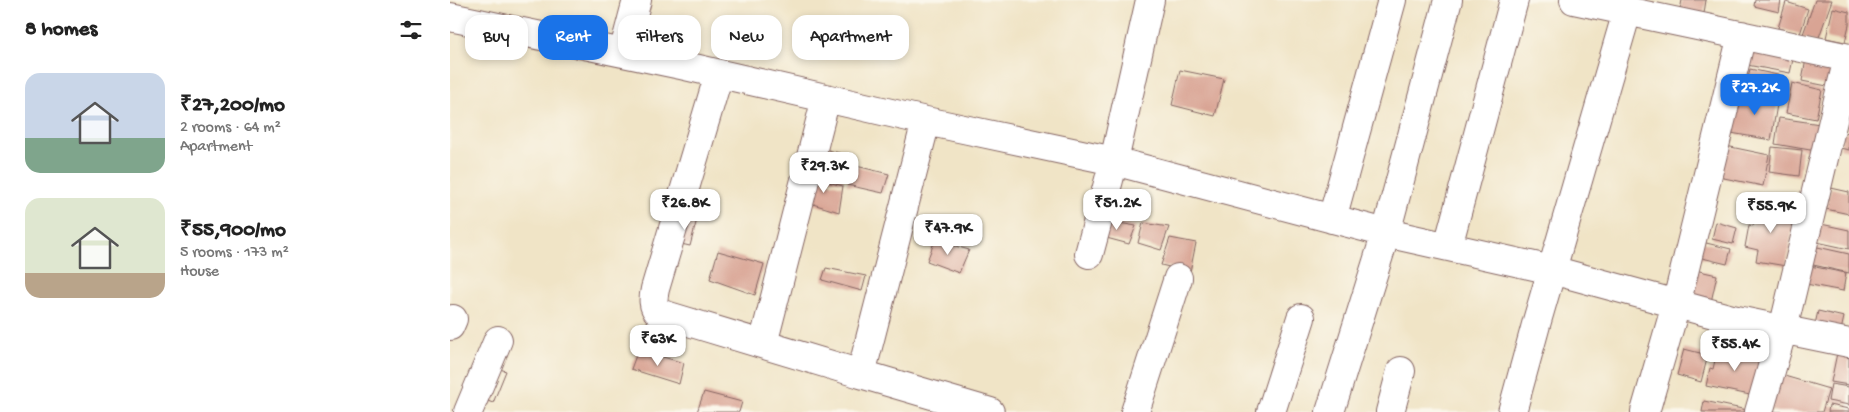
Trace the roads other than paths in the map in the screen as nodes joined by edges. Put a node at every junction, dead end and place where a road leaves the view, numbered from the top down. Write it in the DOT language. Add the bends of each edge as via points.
graph roads {
  1 [pos="637,0"];
  2 [pos="1150,0"];
  3 [pos="1392,0"];
  4 [pos="1448,0"];
  5 [pos="1514,0"];
  6 [pos="1580,1"];
  7 [pos="1627,12"];
  8 [pos="633,15"];
  9 [pos="450,17"];
  10 [pos="1742,35"];
  11 [pos="618,52"];
  12 [pos="1849,58"];
  13 [pos="656,60"];
  14 [pos="719,74"];
  15 [pos="826,98"];
  16 [pos="926,121"];
  17 [pos="1114,161"];
  18 [pos="1332,219"];
  19 [pos="1386,233"];
  20 [pos="1448,246"];
  21 [pos="1089,254"];
  22 [pos="1552,270"];
  23 [pos="1178,278"];
  24 [pos="1676,305"];
  25 [pos="1301,318"];
  26 [pos="1783,329"];
  27 [pos="498,340"];
  28 [pos="763,344"];
  29 [pos="1849,344"];
  30 [pos="1401,371"];
  31 [pos="861,374"];
  32 [pos="468,412"];
  33 [pos="990,412"];
  34 [pos="1135,412"];
  35 [pos="1271,412"];
  36 [pos="1330,412"];
  37 [pos="1390,412"];
  38 [pos="1512,412"];
  39 [pos="1645,412"];
  40 [pos="1758,412"];
  1 -- 8 [label="street"];
  2 -- 17 [label="street"];
  3 -- 18 [label="street"];
  4 -- 19 [label="street"];
  5 -- 20 [label="street"];
  6 -- 7 [label="street"];
  7 -- 10 [label="street"];
  7 -- 22 [label="street"];
  9 -- 11 [label="street"];
  10 -- 12 [label="street"];
  10 -- 24 [label="street"];
  12 -- 26 [label="street"];
  13 -- 14 [label="street"];
  14 -- 15 [label="street"];
  14 -- 28 [label="street" via="655,289 654,304 659,313"];
  15 -- 16 [label="street"];
  15 -- 28 [label="street"];
  16 -- 17 [label="street"];
  16 -- 31 [label="street"];
  17 -- 18 [label="street"];
  17 -- 21 [label="street"];
  18 -- 19 [label="street"];
  19 -- 20 [label="street"];
  19 -- 36 [label="street"];
  20 -- 22 [label="street"];
  22 -- 24 [label="street"];
  22 -- 38 [label="street"];
  23 -- 34 [label="street"];
  24 -- 26 [label="street"];
  24 -- 39 [label="street"];
  25 -- 35 [label="street"];
  26 -- 29 [label="street"];
  26 -- 40 [label="street"];
  27 -- 32 [label="street"];
  28 -- 31 [label="street"];
  30 -- 37 [label="street"];
  31 -- 33 [label="street"];
}
